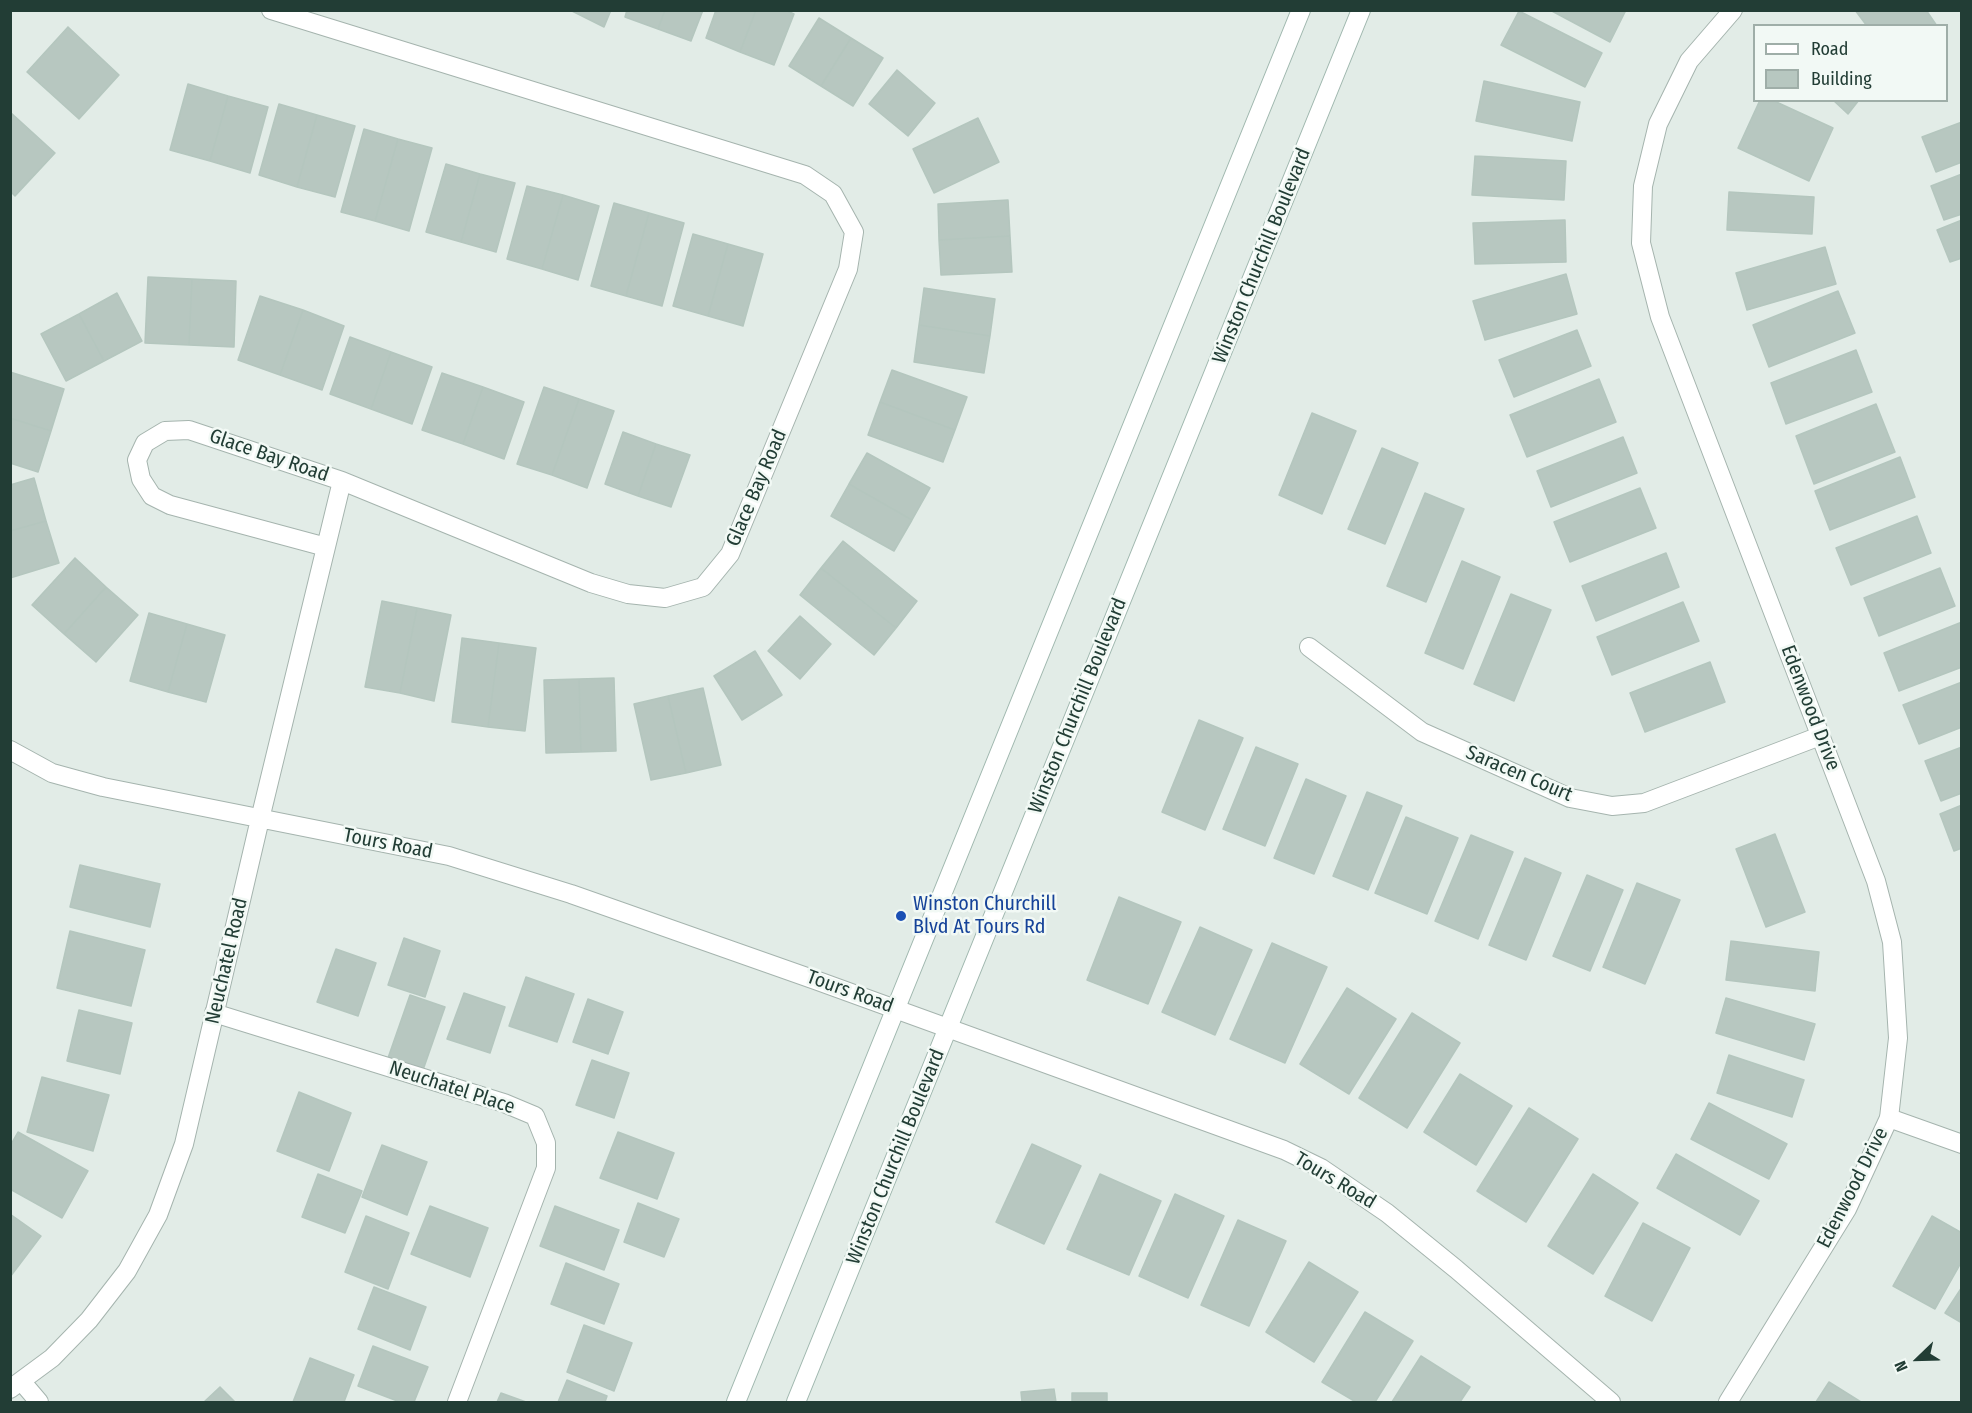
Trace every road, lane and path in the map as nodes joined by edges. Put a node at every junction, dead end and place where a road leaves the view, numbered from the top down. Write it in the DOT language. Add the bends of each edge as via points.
graph roads {
  1 [pos="270,10"];
  2 [pos="1301,10"];
  3 [pos="1361,10"];
  4 [pos="1733,10"];
  5 [pos="342,481"];
  6 [pos="326,547"];
  7 [pos="1308,647"];
  8 [pos="1820,736"];
  9 [pos="10,750"];
  10 [pos="260,819"];
  11 [pos="896,1009"];
  12 [pos="214,1013"];
  13 [pos="948,1027"];
  14 [pos="1889,1118"];
  15 [pos="1962,1144"];
  16 [pos="16,1386"];
  17 [pos="39,1402"];
  18 [pos="457,1402"];
  19 [pos="736,1402"];
  20 [pos="796,1402"];
  21 [pos="1611,1402"];
  22 [pos="1728,1402"];
  1 -- 5 [label="street, Glace Bay Road" via="805,175 833,194 854,232 848,269 730,554 703,587 665,598 628,594 591,583"];
  2 -- 11 [label="street"];
  3 -- 13 [label="street, Winston Churchill Boulevard"];
  4 -- 8 [label="street, Edenwood Drive" via="1689,61 1658,124 1643,186 1641,243 1660,317"];
  5 -- 6 [label="street, Neuchatel Road"];
  5 -- 6 [label="street, Glace Bay Road" via="189,430 165,431 145,443 137,459 141,479 152,496 170,506"];
  6 -- 10 [label="street, Neuchatel Road"];
  7 -- 8 [label="street, Saracen Court" via="1422,732 1570,798 1612,806 1644,803"];
  8 -- 14 [label="street, Edenwood Drive" via="1876,881 1892,942 1898,1038"];
  9 -- 10 [label="street, Tours Road" via="52,772 93,784"];
  10 -- 11 [label="street, Tours Road" via="449,856 571,894"];
  10 -- 12 [label="street, Neuchatel Road"];
  11 -- 13 [label="street, Tours Road"];
  11 -- 19 [label="street"];
  12 -- 16 [label="street, Neuchatel Road" via="184,1144 158,1215 127,1271 89,1320 52,1358"];
  12 -- 18 [label="street, Neuchatel Place" via="535,1116 546,1143 546,1168"];
  13 -- 20 [label="street, Winston Churchill Boulevard"];
  13 -- 21 [label="street, Tours Road" via="1284,1150 1321,1168 1387,1213"];
  14 -- 15 [label="street"];
  14 -- 22 [label="street, Edenwood Drive" via="1847,1209"];
  16 -- 17 [label="street"];
}
